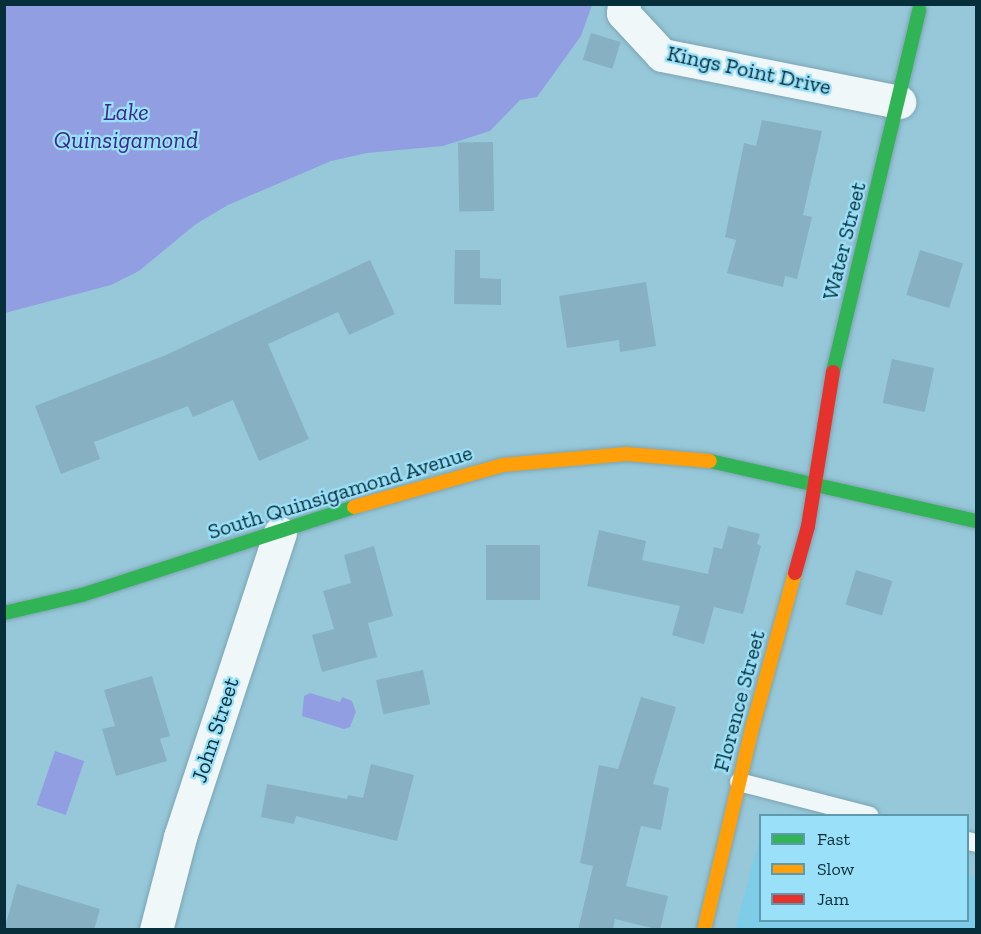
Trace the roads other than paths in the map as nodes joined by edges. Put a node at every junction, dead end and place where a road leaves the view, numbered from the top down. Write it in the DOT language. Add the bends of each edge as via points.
graph roads {
  1 [pos="624,4"];
  2 [pos="920,10"];
  3 [pos="899,102"];
  4 [pos="818,484"];
  5 [pos="976,521"];
  6 [pos="280,533"];
  7 [pos="4,613"];
  8 [pos="739,782"];
  9 [pos="862,814"];
  10 [pos="156,930"];
  11 [pos="704,930"];
  1 -- 3 [label="street, Kings Point Drive" via="623,13 662,55"];
  2 -- 3 [label="main road, Water Street"];
  3 -- 4 [label="main road, Water Street" via="829,389"];
  4 -- 5 [label="main road, South Quinsigamond Avenue"];
  4 -- 6 [label="main road, South Quinsigamond Avenue" via="697,458 586,455 467,473 394,492"];
  4 -- 8 [label="main road, Florence Street"];
  6 -- 7 [label="main road, South Quinsigamond Avenue" via="82,595"];
  6 -- 10 [label="street, John Street" via="180,837"];
  8 -- 9 [label="lane"];
  8 -- 11 [label="main road, Florence Street"];
}
